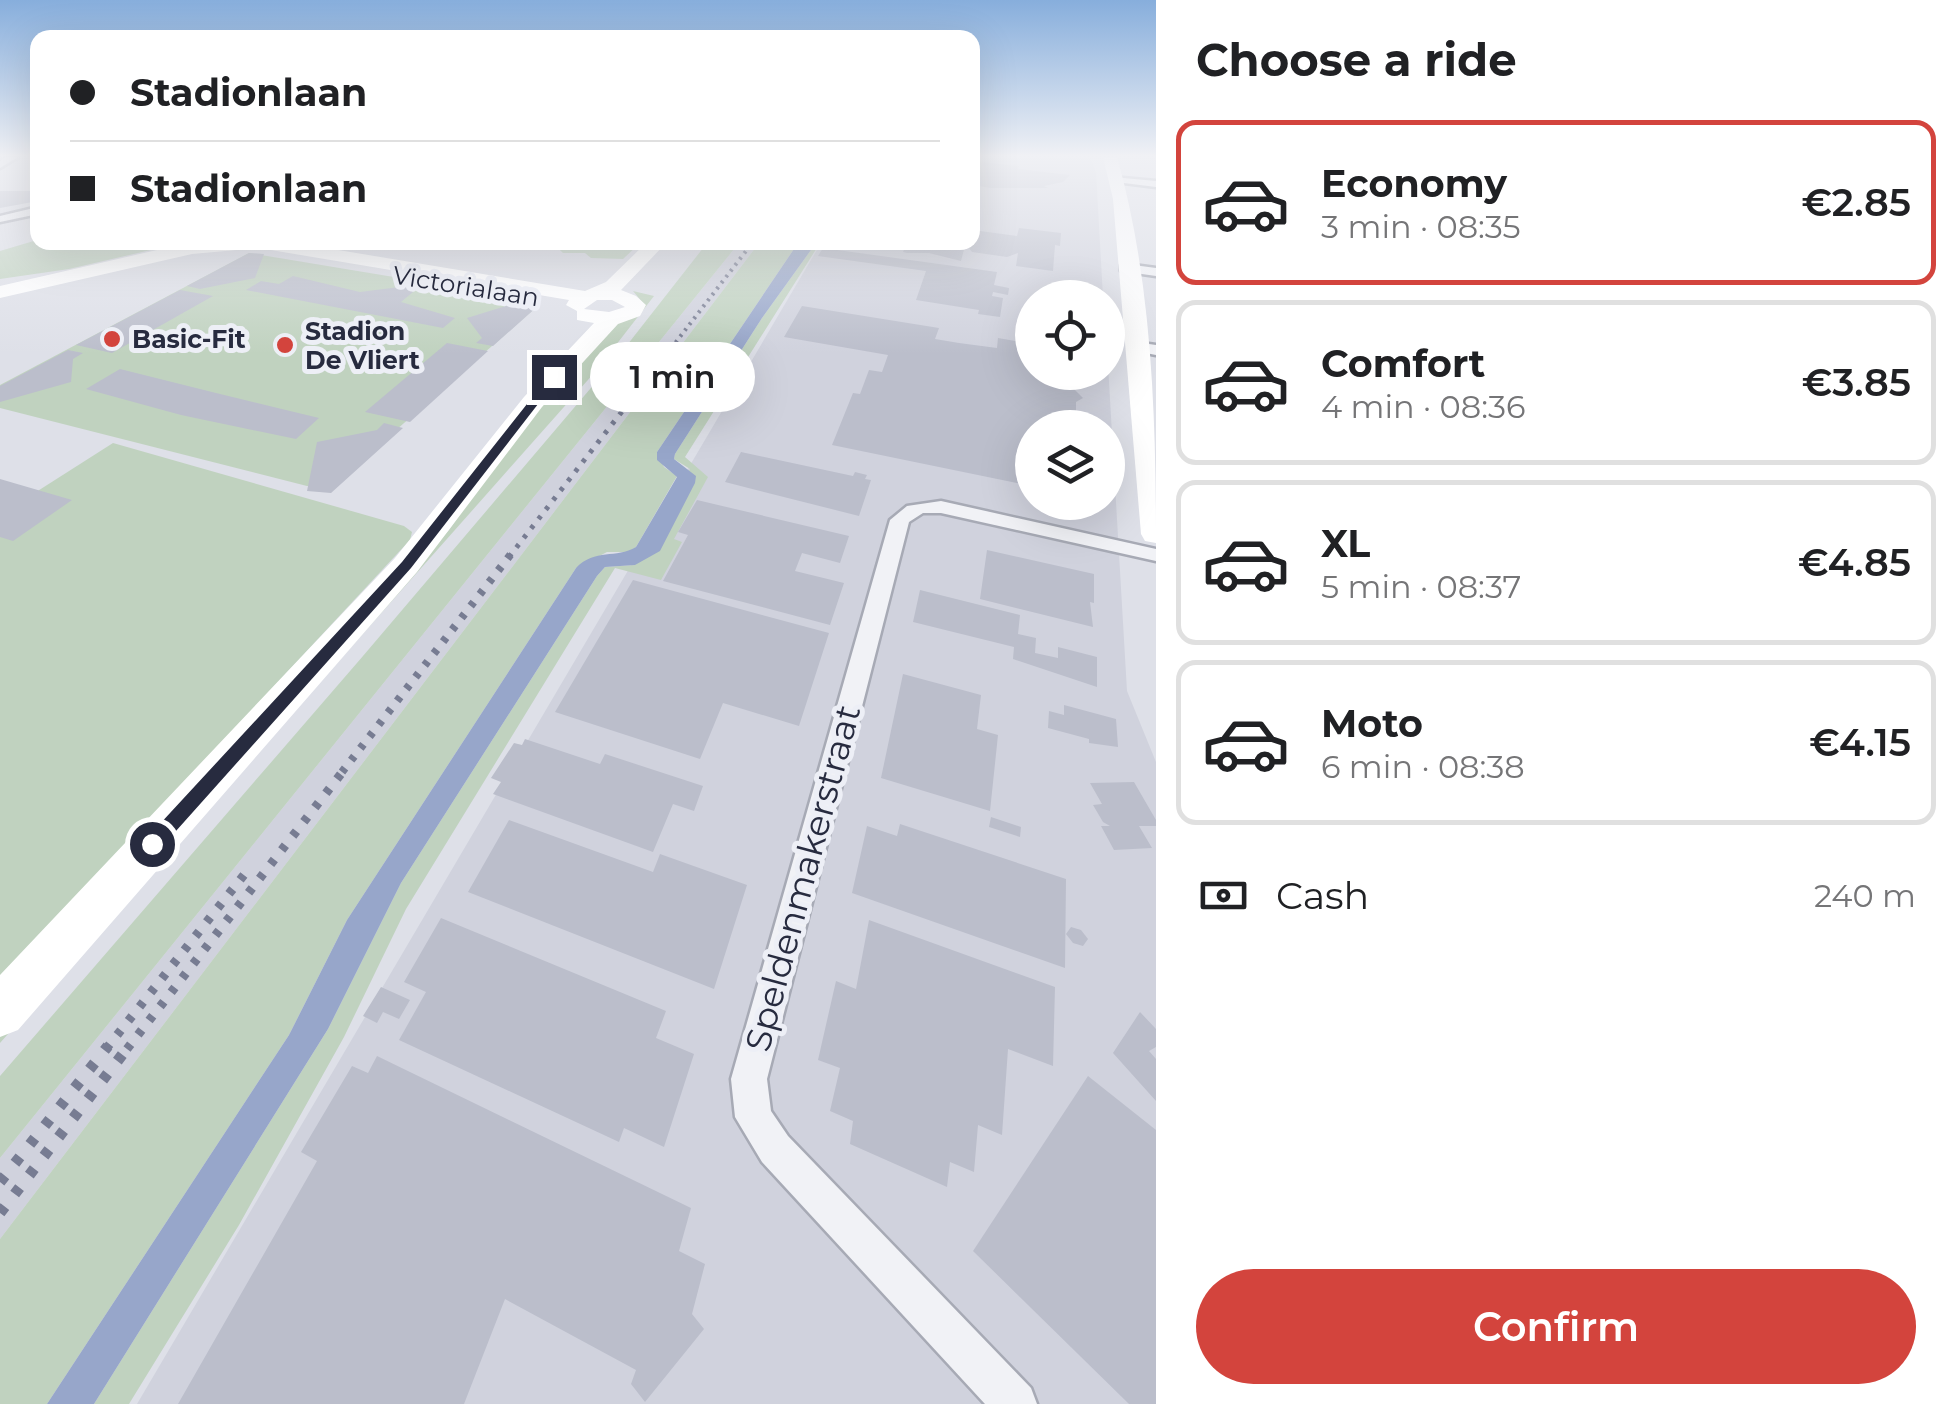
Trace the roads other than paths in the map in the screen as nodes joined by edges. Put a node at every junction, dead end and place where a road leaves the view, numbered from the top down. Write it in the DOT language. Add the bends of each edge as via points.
graph roads {
  1 [pos="1123,223"];
  2 [pos="183,250"];
  3 [pos="272,250"];
  4 [pos="650,250"];
  5 [pos="651,250"];
  6 [pos="1126,268"];
  7 [pos="1156,272"];
  8 [pos="0,292"];
  9 [pos="590,306"];
  10 [pos="1146,348"];
  11 [pos="1156,534"];
  12 [pos="1156,554"];
  13 [pos="0,1012"];
  14 [pos="1015,1404"];
  1 -- 6 [label="street"];
  2 -- 8 [label="street, Victorialaan"];
  3 -- 9 [label="street, Victorialaan"];
  4 -- 9 [label="street"];
  5 -- 9 [label="street" via="626,288 633,312"];
  6 -- 7 [label="street"];
  6 -- 10 [label="street"];
  9 -- 13 [label="street" via="554,377 406,565"];
  10 -- 11 [label="street"];
  12 -- 14 [label="street, Speldenmakerstraat" via="941,507 924,506 900,520 749,1079 752,1117 775,1150"];
}
